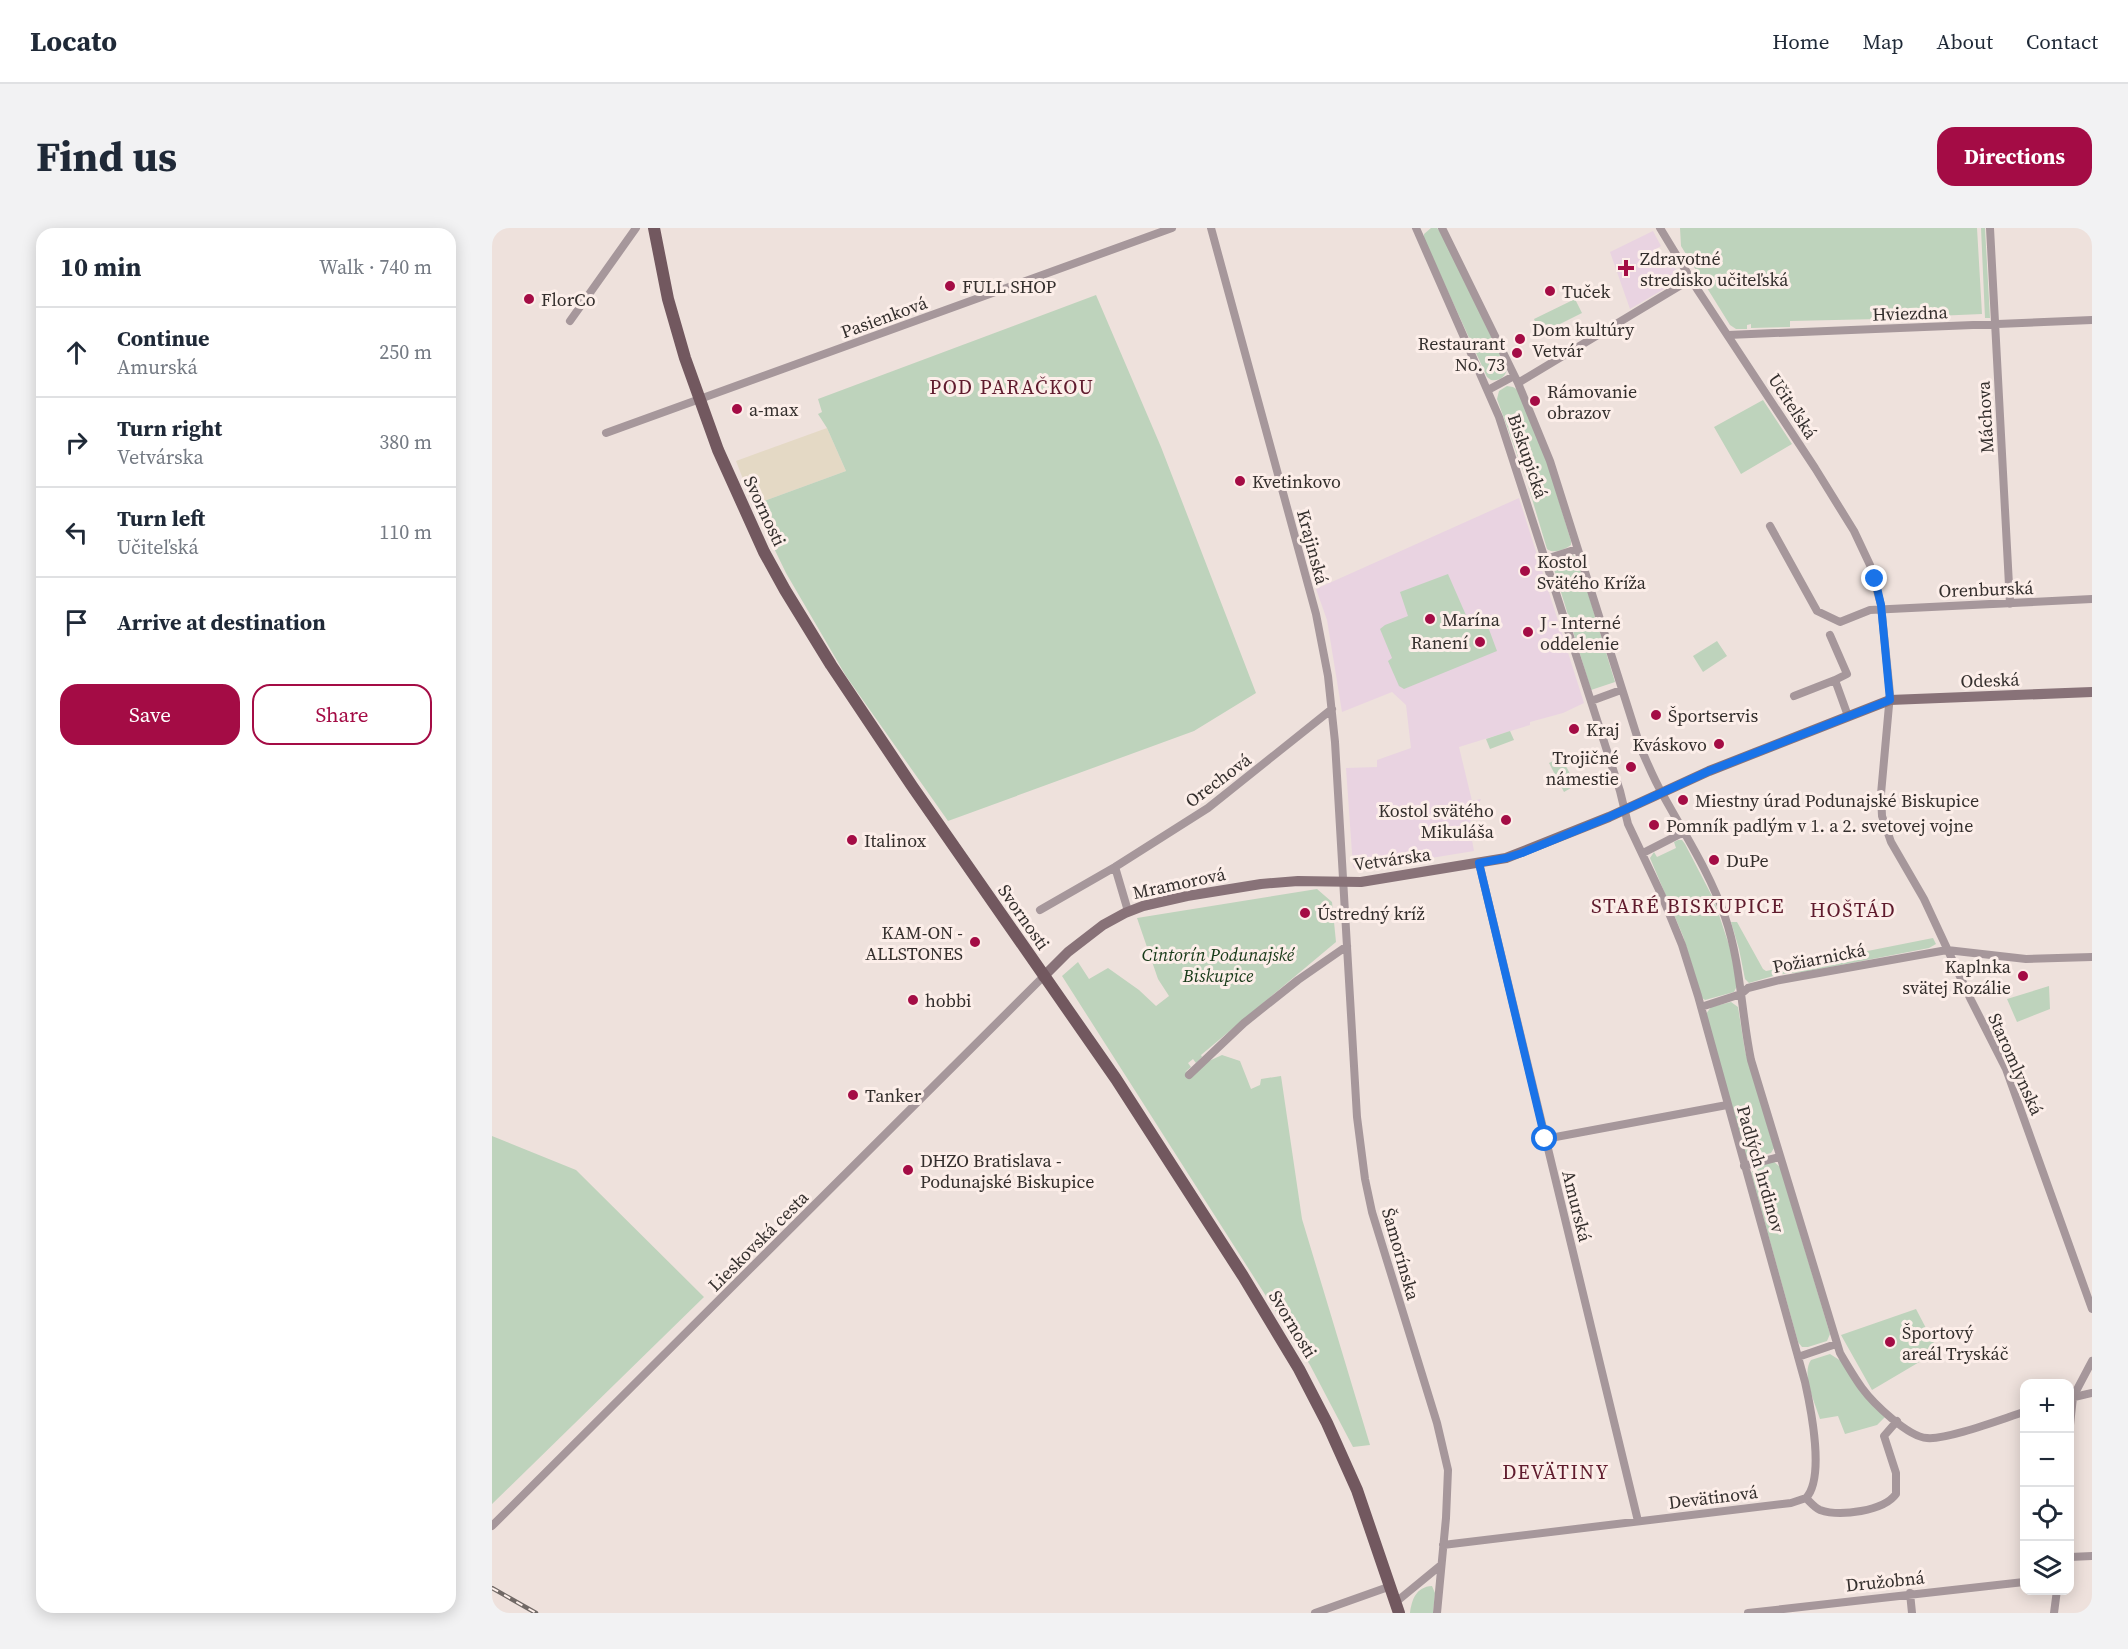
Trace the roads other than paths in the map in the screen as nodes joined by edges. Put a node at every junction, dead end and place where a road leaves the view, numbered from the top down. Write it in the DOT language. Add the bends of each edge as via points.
graph roads {
  1 [pos="636,228"];
  2 [pos="654,228"];
  3 [pos="1172,228"];
  4 [pos="1211,228"];
  5 [pos="1417,228"];
  6 [pos="1442,228"];
  7 [pos="1660,228"];
  8 [pos="1990,228"];
  9 [pos="1691,279"];
  10 [pos="2092,320"];
  11 [pos="570,321"];
  12 [pos="1996,325"];
  13 [pos="1728,335"];
  14 [pos="1516,380"];
  15 [pos="1488,390"];
  16 [pos="700,400"];
  17 [pos="606,433"];
  18 [pos="1770,526"];
  19 [pos="1577,549"];
  20 [pos="1546,559"];
  21 [pos="2092,599"];
  22 [pos="2010,604"];
  23 [pos="1882,609"];
  24 [pos="1830,635"];
  25 [pos="1835,680"];
  26 [pos="1621,690"];
  27 [pos="2092,692"];
  28 [pos="1794,696"];
  29 [pos="1890,700"];
  30 [pos="1591,701"];
  31 [pos="1332,709"];
  32 [pos="1848,716"];
  33 [pos="1662,793"];
  34 [pos="1624,810"];
  35 [pos="1684,832"];
  36 [pos="1643,853"];
  37 [pos="1479,863"];
  38 [pos="1115,867"];
  39 [pos="1344,882"];
  40 [pos="1040,910"];
  41 [pos="1128,911"];
  42 [pos="1347,946"];
  43 [pos="1947,950"];
  44 [pos="2092,957"];
  45 [pos="1043,977"];
  46 [pos="1741,994"];
  47 [pos="1701,1007"];
  48 [pos="1189,1075"];
  49 [pos="1727,1105"];
  50 [pos="1545,1139"];
  51 [pos="1780,1156"];
  52 [pos="1744,1166"];
  53 [pos="2092,1309"];
  54 [pos="1836,1344"];
  55 [pos="1798,1356"];
  56 [pos="2092,1361"];
  57 [pos="2074,1393"];
  58 [pos="2092,1393"];
  59 [pos="2074,1397"];
  60 [pos="2020,1413"];
  61 [pos="1897,1421"];
  62 [pos="1806,1498"];
  63 [pos="1638,1521"];
  64 [pos="492,1526"];
  65 [pos="1443,1545"];
  66 [pos="2092,1556"];
  67 [pos="2074,1557"];
  68 [pos="1441,1565"];
  69 [pos="2020,1582"];
  70 [pos="1391,1586"];
  71 [pos="1910,1593"];
  72 [pos="2056,1595"];
  73 [pos="1397,1607"];
  74 [pos="1315,1613"];
  75 [pos="1437,1613"];
  76 [pos="1748,1613"];
  77 [pos="1912,1613"];
  78 [pos="2054,1613"];
  1 -- 11 [label="street"];
  2 -- 16 [label="main road, Svornosti" via="676,328"];
  3 -- 16 [label="street, Pasienková"];
  4 -- 31 [label="street, Krajinská" via="1316,614"];
  5 -- 15 [label="street, Biskupická"];
  6 -- 14 [label="street, Biskupická"];
  7 -- 9 [label="street, Učiteľská"];
  8 -- 12 [label="street, Máchova"];
  9 -- 13 [label="street, Učiteľská"];
  9 -- 14 [label="street"];
  10 -- 12 [label="street, Hviezdna"];
  12 -- 13 [label="street, Hviezdna"];
  12 -- 22 [label="street, Máchova"];
  13 -- 23 [label="street, Učiteľská" via="1854,531 1875,579"];
  14 -- 15 [label="street"];
  14 -- 19 [label="street, Biskupická" via="1550,461"];
  15 -- 20 [label="street, Biskupická"];
  16 -- 17 [label="street, Pasienková"];
  16 -- 45 [label="main road, Svornosti" via="737,495 785,591 871,726"];
  18 -- 23 [label="street" via="1817,611 1840,622"];
  19 -- 20 [label="street"];
  19 -- 26 [label="street, Biskupická"];
  20 -- 30 [label="street, Biskupická"];
  21 -- 22 [label="street, Orenburská"];
  22 -- 23 [label="street, Orenburská"];
  23 -- 29 [label="street, Učiteľská"];
  24 -- 25 [label="street" via="1847,674"];
  25 -- 28 [label="street"];
  25 -- 32 [label="street"];
  26 -- 30 [label="street"];
  26 -- 33 [label="street" via="1641,749"];
  27 -- 29 [label="street, Odeská"];
  29 -- 32 [label="street, Vetvárska"];
  29 -- 43 [label="street, Staromlynská" via="1882,816 1891,842 1924,899"];
  30 -- 34 [label="street"];
  31 -- 38 [label="street, Orechová" via="1212,806"];
  31 -- 39 [label="street, Krajinská"];
  32 -- 33 [label="street, Vetvárska"];
  33 -- 34 [label="street, Vetvárska"];
  33 -- 35 [label="street"];
  34 -- 36 [label="street"];
  34 -- 37 [label="street, Vetvárska" via="1514,856"];
  35 -- 36 [label="street"];
  35 -- 46 [label="street, Padlých hrdinov" via="1722,910 1736,958"];
  36 -- 47 [label="street, Padlých hrdinov" via="1682,945"];
  37 -- 39 [label="street, Vetvárska"];
  37 -- 50 [label="street, Amurská"];
  38 -- 40 [label="street, Orechová"];
  38 -- 41 [label="street"];
  39 -- 41 [label="street, Mramorová" via="1251,885 1173,898"];
  39 -- 42 [label="street, Šamorínska"];
  41 -- 45 [label="street, Mramorová" via="1086,938"];
  42 -- 48 [label="street" via="1244,1023"];
  42 -- 65 [label="street, Šamorínska" via="1357,1117 1365,1179 1445,1453 1449,1476"];
  43 -- 44 [label="street, Požiarnická" via="2026,959"];
  43 -- 46 [label="street, Požiarnická" via="1780,980 1748,988"];
  43 -- 53 [label="street, Staromlynská" via="2006,1069"];
  45 -- 64 [label="street, Lieskovská cesta"];
  45 -- 70 [label="main road, Svornosti" via="1122,1089 1299,1369 1358,1490"];
  46 -- 47 [label="street, Požiarnická"];
  46 -- 51 [label="street, Padlých hrdinov" via="1751,1060"];
  47 -- 49 [label="street, Padlých hrdinov"];
  49 -- 50 [label="street"];
  49 -- 52 [label="street, Padlých hrdinov"];
  50 -- 63 [label="street, Amurská"];
  51 -- 52 [label="street"];
  51 -- 54 [label="street, Padlých hrdinov"];
  52 -- 55 [label="street, Padlých hrdinov"];
  54 -- 55 [label="street"];
  54 -- 61 [label="street, Padlých hrdinov" via="1863,1389"];
  55 -- 62 [label="street, Padlých hrdinov" via="1811,1415 1815,1468 1813,1487"];
  56 -- 57 [label="street"];
  58 -- 59 [label="street"];
  60 -- 61 [label="street, Padlých hrdinov" via="1936,1438 1919,1437"];
  61 -- 62 [label="street" via="1884,1436 1896,1473 1893,1498 1881,1507 1842,1512 1819,1510"];
  62 -- 63 [label="street, Devätinová"];
  63 -- 65 [label="street, Devätinová"];
  65 -- 68 [label="street, Šamorínska"];
  66 -- 67 [label="street"];
  68 -- 73 [label="street"];
  68 -- 75 [label="street, Šamorínska"];
  69 -- 71 [label="street, Družobná"];
  70 -- 73 [label="main road, Svornosti"];
  70 -- 74 [label="street"];
  71 -- 76 [label="street, Družobná"];
  71 -- 77 [label="street"];
  72 -- 78 [label="street"];
}
